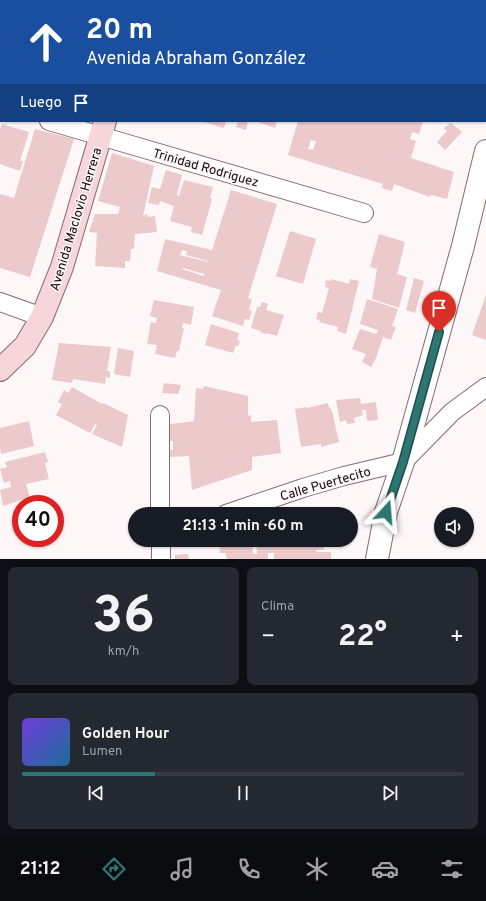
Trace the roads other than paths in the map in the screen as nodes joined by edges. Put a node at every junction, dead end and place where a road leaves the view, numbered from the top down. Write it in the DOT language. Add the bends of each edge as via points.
graph roads {
  1 [pos="55,122"];
  2 [pos="103,129"];
  3 [pos="486,151"];
  4 [pos="364,213"];
  5 [pos="0,302"];
  6 [pos="42,317"];
  7 [pos="0,370"];
  8 [pos="486,387"];
  9 [pos="160,415"];
  10 [pos="403,462"];
  11 [pos="160,507"];
  12 [pos="247,507"];
  13 [pos="161,547"];
  14 [pos="161,559"];
  15 [pos="377,559"];
  1 -- 2 [label="street, Trinidad Rodriguez"];
  2 -- 4 [label="street, Trinidad Rodriguez"];
  2 -- 6 [label="main road, Avenida Maclovio Herrera" via="62,267"];
  3 -- 10 [label="street" via="463,246"];
  5 -- 6 [label="street"];
  6 -- 7 [label="main road, Avenida Maclovio Herrera" via="25,346"];
  8 -- 10 [label="street" via="452,412"];
  9 -- 11 [label="street"];
  10 -- 12 [label="street, Calle Puertecito" via="344,476"];
  10 -- 15 [label="street" via="386,512"];
  13 -- 14 [label="street"];
}
